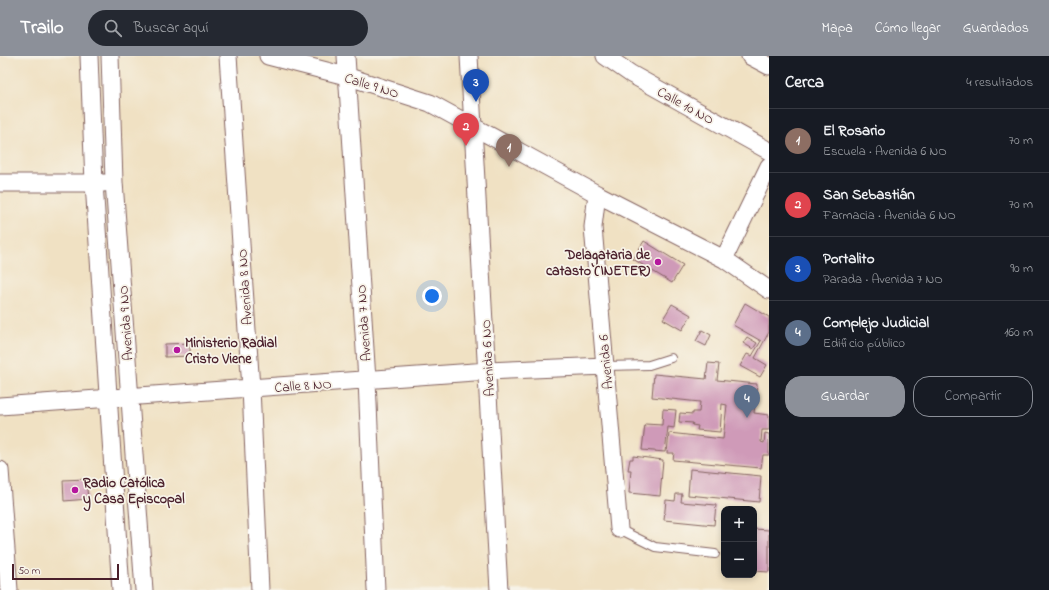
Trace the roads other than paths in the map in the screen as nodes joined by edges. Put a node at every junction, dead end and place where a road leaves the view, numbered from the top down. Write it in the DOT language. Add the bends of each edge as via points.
graph roads {
  1 [pos="89,56"];
  2 [pos="110,56"];
  3 [pos="228,56"];
  4 [pos="268,56"];
  5 [pos="346,56"];
  6 [pos="469,56"];
  7 [pos="605,56"];
  8 [pos="750,56"];
  9 [pos="769,66"];
  10 [pos="346,76"];
  11 [pos="472,126"];
  12 [pos="769,151"];
  13 [pos="769,166"];
  14 [pos="114,182"];
  15 [pos="0,183"];
  16 [pos="94,183"];
  17 [pos="597,194"];
  18 [pos="724,259"];
  19 [pos="769,290"];
  20 [pos="671,358"];
  21 [pos="606,366"];
  22 [pos="488,371"];
  23 [pos="367,380"];
  24 [pos="251,388"];
  25 [pos="130,397"];
  26 [pos="108,398"];
  27 [pos="0,406"];
  28 [pos="0,470"];
  29 [pos="619,529"];
  30 [pos="715,554"];
  31 [pos="9,590"];
  32 [pos="121,590"];
  33 [pos="144,590"];
  34 [pos="260,590"];
  35 [pos="376,590"];
  36 [pos="499,590"];
  1 -- 16 [label="street, Avenida 9 NO"];
  2 -- 14 [label="street, Avenida 9 NO"];
  3 -- 24 [label="street, Avenida 8 NO"];
  4 -- 10 [label="street, Calle 9 NO"];
  5 -- 10 [label="street, Avenida 7 NO"];
  6 -- 11 [label="street"];
  7 -- 12 [label="street, Calle 10 NO" via="631,74"];
  8 -- 9 [label="street"];
  10 -- 11 [label="street, Calle 9 NO" via="430,103"];
  10 -- 23 [label="street, Avenida 7 NO"];
  11 -- 17 [label="street, Calle 9 NO"];
  11 -- 22 [label="street, Avenida 6 NO"];
  13 -- 18 [label="street"];
  14 -- 16 [label="street"];
  14 -- 25 [label="street, Avenida 9 NO"];
  15 -- 16 [label="street"];
  16 -- 26 [label="street, Avenida 9 NO"];
  17 -- 18 [label="street, Calle 9 NO"];
  17 -- 21 [label="street, Avenida 6" via="593,227"];
  18 -- 19 [label="street, Calle 9 NO"];
  20 -- 21 [label="lane" via="649,365"];
  21 -- 22 [label="street, Calle 8 NO"];
  21 -- 29 [label="street, Avenida 6"];
  22 -- 23 [label="street, Calle 8 NO"];
  22 -- 36 [label="street, Avenida 6 NO"];
  23 -- 24 [label="street, Calle 8 NO"];
  23 -- 35 [label="street, Avenida 7 NO"];
  24 -- 25 [label="street, Calle 8 NO"];
  24 -- 34 [label="street, Avenida 8 NO"];
  25 -- 26 [label="street, Calle 8 NO"];
  25 -- 33 [label="street, Avenida 9 NO"];
  26 -- 27 [label="street, Calle 8 NO"];
  26 -- 32 [label="street, Avenida 9 NO"];
  28 -- 31 [label="street"];
  29 -- 30 [label="lane" via="654,547"];
}
